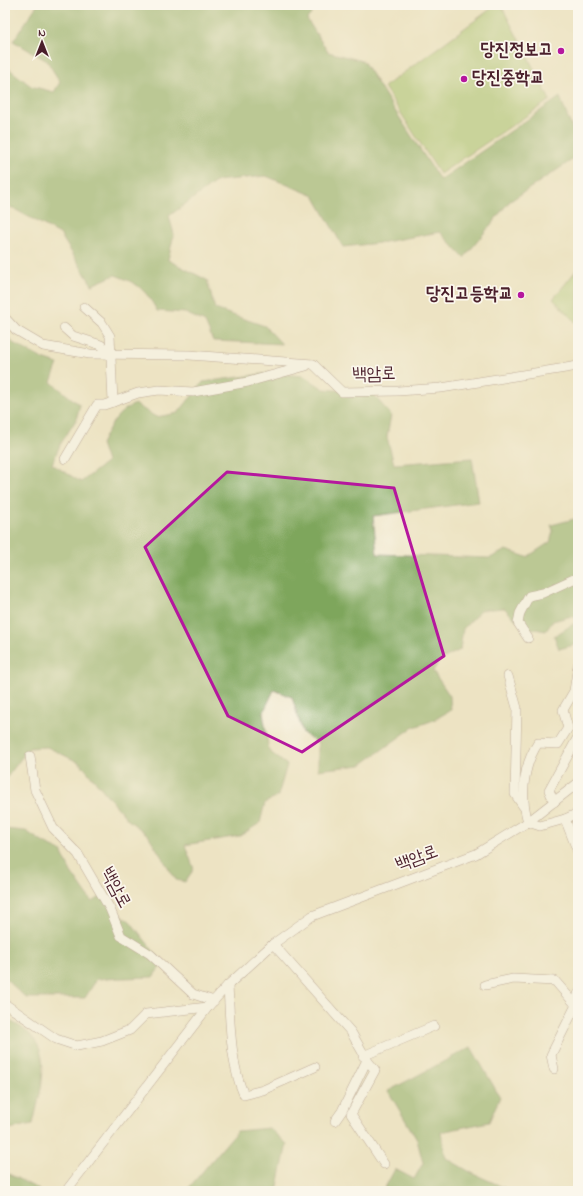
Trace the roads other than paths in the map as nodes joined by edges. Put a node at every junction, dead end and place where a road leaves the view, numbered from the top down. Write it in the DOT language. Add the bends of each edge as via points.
graph roads {
  1 [pos="84,307"];
  2 [pos="5,318"];
  3 [pos="64,328"];
  4 [pos="111,354"];
  5 [pos="313,364"];
  6 [pos="578,366"];
  7 [pos="113,402"];
  8 [pos="65,458"];
  9 [pos="578,578"];
  10 [pos="528,638"];
  11 [pos="578,665"];
  12 [pos="508,676"];
  13 [pos="578,737"];
  14 [pos="30,756"];
  15 [pos="578,783"];
  16 [pos="554,802"];
  17 [pos="523,806"];
  18 [pos="578,813"];
  19 [pos="565,819"];
  20 [pos="528,822"];
  21 [pos="578,852"];
  22 [pos="273,944"];
  23 [pos="228,985"];
  24 [pos="485,985"];
  25 [pos="578,994"];
  26 [pos="5,1004"];
  27 [pos="211,1004"];
  28 [pos="577,1008"];
  29 [pos="434,1026"];
  30 [pos="365,1058"];
  31 [pos="315,1067"];
  32 [pos="554,1069"];
  33 [pos="335,1122"];
  34 [pos="384,1164"];
  35 [pos="66,1191"];
  1 -- 4 [label="street" via="102,323 110,336"];
  2 -- 4 [label="street" via="16,330 43,346 90,354"];
  3 -- 4 [label="street" via="73,336 101,345"];
  4 -- 5 [label="street" via="189,355"];
  4 -- 7 [label="street"];
  5 -- 6 [label="street, 백암로" via="342,392 441,388"];
  5 -- 7 [label="street" via="248,382 193,392 158,390 138,393"];
  7 -- 8 [label="street" via="97,405"];
  9 -- 10 [label="street" via="543,593 529,596 518,623"];
  11 -- 17 [label="street" via="574,691 563,710 568,728 558,744 538,743 534,749 524,782"];
  12 -- 17 [label="street" via="517,708 515,794"];
  13 -- 16 [label="street" via="549,790"];
  14 -- 27 [label="street, 백암로" via="35,790 53,828 78,854 110,909 120,936 150,954 193,994"];
  15 -- 16 [label="street, 백암로"];
  16 -- 20 [label="street, 백암로"];
  17 -- 20 [label="street"];
  18 -- 19 [label="street"];
  19 -- 20 [label="street" via="540,826"];
  19 -- 21 [label="street"];
  20 -- 22 [label="street, 백암로" via="476,854 312,916"];
  22 -- 23 [label="street, 백암로"];
  22 -- 30 [label="street" via="351,1032"];
  23 -- 27 [label="street, 백암로"];
  23 -- 31 [label="street" via="230,1029 239,1083 244,1095 263,1090"];
  24 -- 28 [label="street" via="513,979 555,981"];
  25 -- 28 [label="street"];
  26 -- 27 [label="street" via="56,1039 77,1046 102,1041 130,1030 146,1014"];
  27 -- 35 [label="street, 백암로"];
  28 -- 32 [label="street" via="551,1055"];
  29 -- 30 [label="street"];
  30 -- 33 [label="street"];
  30 -- 34 [label="street" via="374,1070 351,1114"];
}
